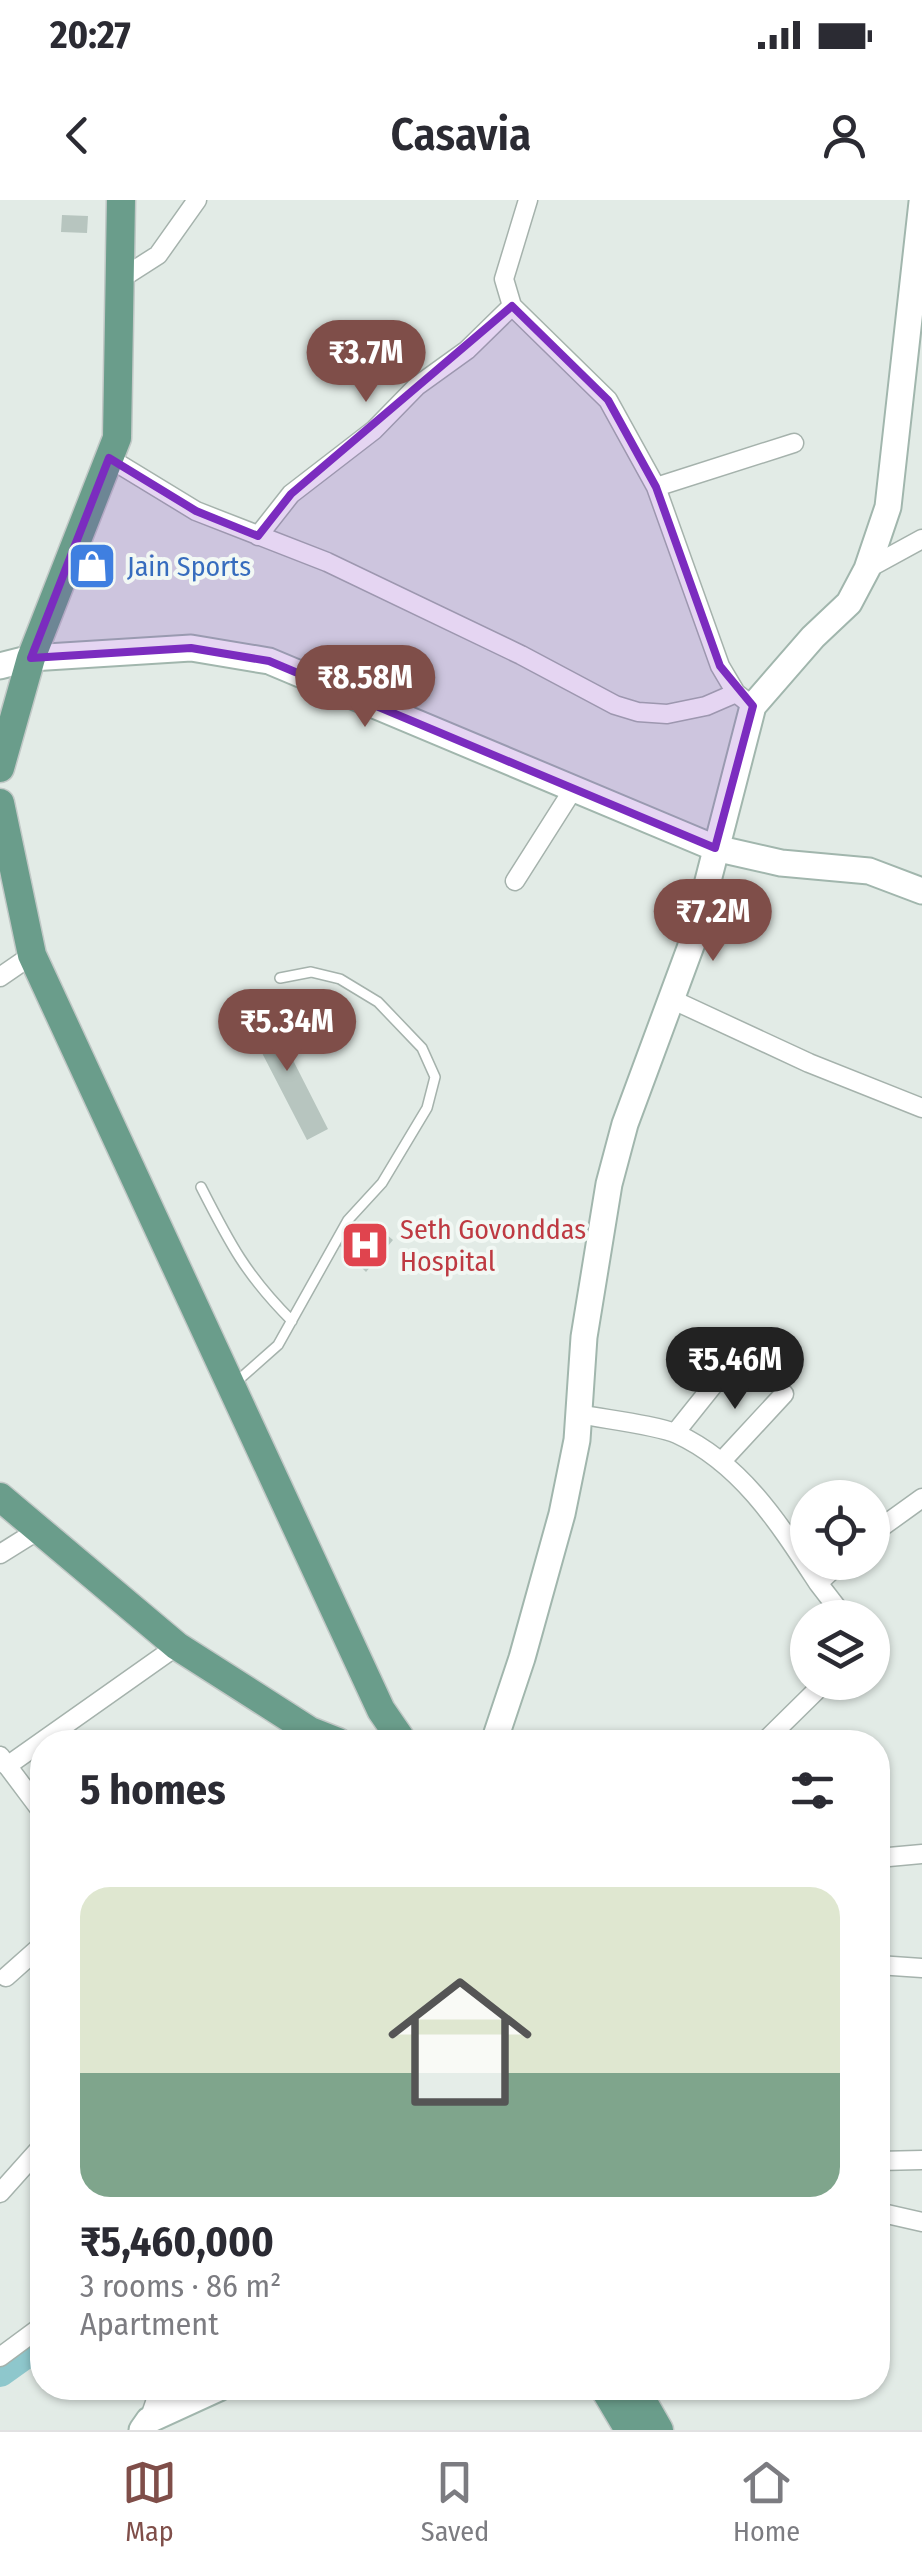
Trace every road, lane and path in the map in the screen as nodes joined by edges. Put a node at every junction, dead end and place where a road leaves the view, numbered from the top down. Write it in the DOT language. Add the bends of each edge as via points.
graph roads {
  1 [pos="121,200"];
  2 [pos="197,200"];
  3 [pos="528,200"];
  4 [pos="922,202"];
  5 [pos="119,280"];
  6 [pos="512,306"];
  7 [pos="794,443"];
  8 [pos="109,458"];
  9 [pos="656,488"];
  10 [pos="258,536"];
  11 [pos="922,539"];
  12 [pos="867,569"];
  13 [pos="31,658"];
  14 [pos="0,666"];
  15 [pos="744,700"];
  16 [pos="0,768"];
  17 [pos="574,788"];
  18 [pos="0,803"];
  19 [pos="715,848"];
  20 [pos="515,881"];
  21 [pos="922,891"];
  22 [pos="32,955"];
  23 [pos="0,977"];
  24 [pos="280,978"];
  25 [pos="671,1000"];
  26 [pos="922,1108"];
  27 [pos="201,1187"];
  28 [pos="292,1321"];
  29 [pos="739,1353"];
  30 [pos="231,1387"];
  31 [pos="784,1394"];
  32 [pos="579,1414"];
  33 [pos="675,1433"];
  34 [pos="721,1462"];
  35 [pos="0,1497"];
  36 [pos="922,1498"];
  37 [pos="890,1521"];
  38 [pos="40,1529"];
  39 [pos="0,1554"];
  40 [pos="821,1580"];
  41 [pos="818,1583"];
  42 [pos="831,1600"];
  43 [pos="177,1646"];
  44 [pos="806,1700"];
  45 [pos="51,1730"];
  46 [pos="292,1730"];
  47 [pos="390,1730"];
  48 [pos="498,1730"];
  49 [pos="776,1730"];
  50 [pos="30,1744"];
  51 [pos="4,1761"];
  52 [pos="30,1796"];
  53 [pos="922,1854"];
  54 [pos="890,1857"];
  55 [pos="30,1954"];
  56 [pos="890,1966"];
  57 [pos="922,1968"];
  58 [pos="2,1976"];
  59 [pos="30,2159"];
  60 [pos="922,2160"];
  61 [pos="890,2161"];
  62 [pos="0,2193"];
  63 [pos="890,2215"];
  64 [pos="922,2222"];
  65 [pos="30,2335"];
  66 [pos="0,2357"];
  67 [pos="155,2400"];
  68 [pos="195,2400"];
  69 [pos="611,2400"];
  70 [pos="642,2400"];
  71 [pos="145,2425"];
  72 [pos="629,2430"];
  73 [pos="659,2430"];
  1 -- 5 [label="main road"];
  2 -- 5 [label="street" via="158,255"];
  3 -- 6 [label="street" via="504,279"];
  4 -- 12 [label="street" via="888,507"];
  5 -- 8 [label="main road" via="117,438"];
  6 -- 9 [label="street" via="608,400"];
  6 -- 10 [label="street" via="374,430 291,494"];
  7 -- 9 [label="street"];
  8 -- 10 [label="street" via="196,512"];
  8 -- 13 [label="main road"];
  9 -- 15 [label="street" via="720,666"];
  10 -- 15 [label="street" via="327,562 615,705 667,714"];
  11 -- 12 [label="street"];
  12 -- 15 [label="street" via="849,603"];
  13 -- 14 [label="street"];
  13 -- 16 [label="main road"];
  13 -- 17 [label="street" via="191,648 268,660"];
  15 -- 19 [label="street"];
  17 -- 19 [label="street"];
  17 -- 20 [label="street"];
  18 -- 22 [label="main road"];
  19 -- 21 [label="street" via="781,863 869,871"];
  19 -- 25 [label="street"];
  22 -- 23 [label="street"];
  22 -- 30 [label="main road"];
  24 -- 28 [label="lane" via="311,972 340,979 378,1002 422,1048 435,1077 428,1108 382,1183 348,1220"];
  25 -- 26 [label="street"];
  25 -- 32 [label="street" via="609,1184 584,1337"];
  27 -- 28 [label="lane" via="236,1256"];
  28 -- 30 [label="lane" via="278,1345"];
  29 -- 33 [label="street"];
  30 -- 47 [label="main road"];
  31 -- 34 [label="street"];
  32 -- 33 [label="street"];
  32 -- 48 [label="street" via="562,1514"];
  33 -- 34 [label="street"];
  34 -- 41 [label="street" via="753,1491"];
  35 -- 38 [label="main road"];
  36 -- 37 [label="street"];
  38 -- 39 [label="street"];
  38 -- 43 [label="main road"];
  40 -- 41 [label="street"];
  41 -- 42 [label="street"];
  43 -- 45 [label="street"];
  43 -- 46 [label="main road"];
  44 -- 49 [label="street"];
  50 -- 51 [label="street"];
  51 -- 52 [label="street"];
  53 -- 54 [label="street"];
  55 -- 58 [label="street"];
  56 -- 57 [label="street"];
  59 -- 62 [label="street"];
  60 -- 61 [label="street"];
  63 -- 64 [label="street"];
  65 -- 66 [label="street"];
  67 -- 71 [label="street"];
  68 -- 71 [label="street"];
  69 -- 72 [label="main road"];
  70 -- 73 [label="main road"];
}
